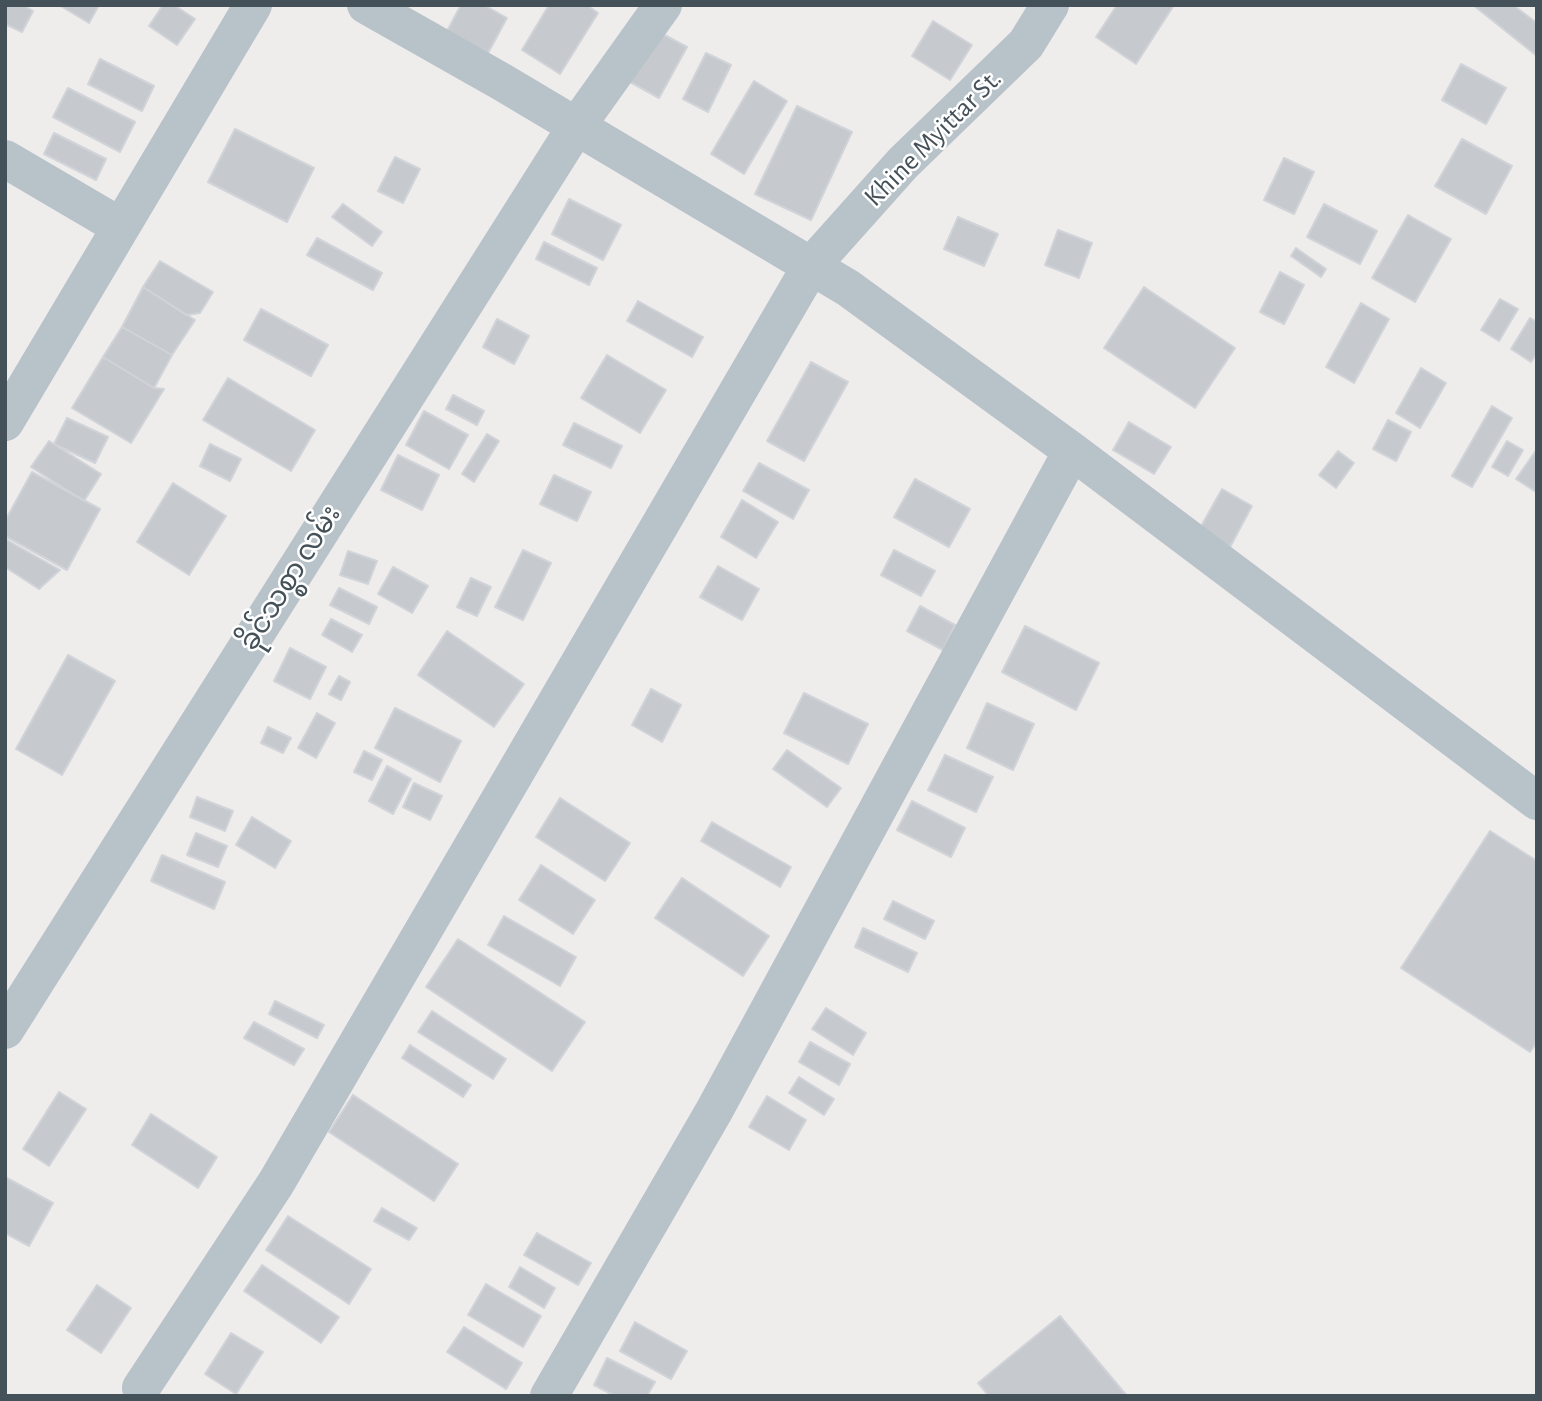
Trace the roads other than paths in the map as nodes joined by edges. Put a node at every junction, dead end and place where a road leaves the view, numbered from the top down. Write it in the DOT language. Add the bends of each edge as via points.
graph roads {
  1 [pos="253,5"];
  2 [pos="366,5"];
  3 [pos="663,5"];
  4 [pos="1050,5"];
  5 [pos="576,127"];
  6 [pos="5,159"];
  7 [pos="121,227"];
  8 [pos="811,266"];
  9 [pos="5,422"];
  10 [pos="1072,452"];
  11 [pos="1537,801"];
  12 [pos="5,1030"];
  13 [pos="141,1388"];
  14 [pos="549,1396"];
  1 -- 7 [label="street"];
  2 -- 5 [label="street"];
  3 -- 5 [label="street, ခိုင်သစ္စာ လမ်း"];
  4 -- 8 [label="street, Khine Myittar St." via="1026,44 903,163"];
  5 -- 8 [label="street"];
  5 -- 12 [label="street, ခိုင်သစ္စာ လမ်း"];
  6 -- 7 [label="street"];
  7 -- 9 [label="street"];
  8 -- 10 [label="street" via="848,288"];
  8 -- 13 [label="street, Khine Myittar St." via="276,1183"];
  10 -- 11 [label="street"];
  10 -- 14 [label="street" via="714,1111"];
}
